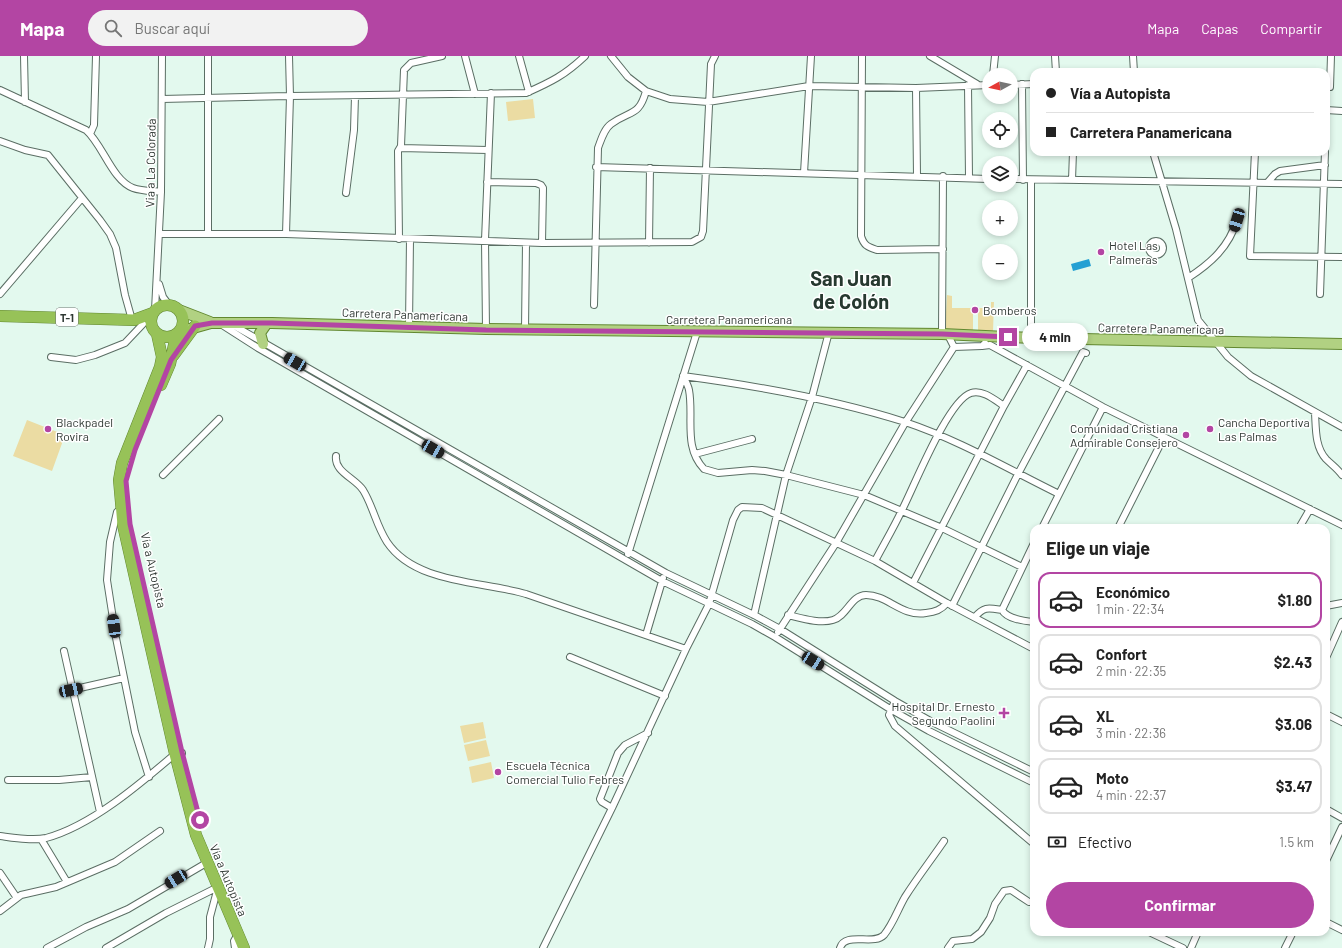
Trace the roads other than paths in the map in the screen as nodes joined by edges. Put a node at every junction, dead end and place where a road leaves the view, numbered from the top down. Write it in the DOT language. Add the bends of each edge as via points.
graph roads {
  1 [pos="24,56"];
  2 [pos="96,56"];
  3 [pos="162,56"];
  4 [pos="208,56"];
  5 [pos="289,56"];
  6 [pos="442,56"];
  7 [pos="465,56"];
  8 [pos="519,56"];
  9 [pos="585,56"];
  10 [pos="611,56"];
  11 [pos="715,56"];
  12 [pos="811,56"];
  13 [pos="862,56"];
  14 [pos="930,56"];
  15 [pos="995,56"];
  16 [pos="1054,56"];
  17 [pos="1133,56"];
  18 [pos="1332,56"];
  19 [pos="994,68"];
  20 [pos="1056,68"];
  21 [pos="1134,68"];
  22 [pos="1018,84"];
  23 [pos="1022,84"];
  24 [pos="1030,84"];
  25 [pos="968,85"];
  26 [pos="978,85"];
  27 [pos="982,85"];
  28 [pos="809,86"];
  29 [pos="863,87"];
  30 [pos="1330,87"];
  31 [pos="916,88"];
  32 [pos="0,90"];
  33 [pos="646,91"];
  34 [pos="529,92"];
  35 [pos="491,93"];
  36 [pos="475,94"];
  37 [pos="290,96"];
  38 [pos="355,96"];
  39 [pos="404,96"];
  40 [pos="208,98"];
  41 [pos="162,99"];
  42 [pos="25,102"];
  43 [pos="708,102"];
  44 [pos="1330,110"];
  45 [pos="1342,111"];
  46 [pos="90,134"];
  47 [pos="0,141"];
  48 [pos="400,148"];
  49 [pos="488,150"];
  50 [pos="1073,156"];
  51 [pos="1154,156"];
  52 [pos="1255,156"];
  53 [pos="1325,156"];
  54 [pos="1324,165"];
  55 [pos="596,167"];
  56 [pos="650,168"];
  57 [pos="706,169"];
  58 [pos="804,173"];
  59 [pos="862,175"];
  60 [pos="917,176"];
  61 [pos="943,176"];
  62 [pos="969,178"];
  63 [pos="982,179"];
  64 [pos="1018,180"];
  65 [pos="1023,180"];
  66 [pos="1031,180"];
  67 [pos="1072,180"];
  68 [pos="1160,180"];
  69 [pos="488,182"];
  70 [pos="1254,182"];
  71 [pos="1268,182"];
  72 [pos="1324,184"];
  73 [pos="1342,184"];
  74 [pos="161,192"];
  75 [pos="346,193"];
  76 [pos="82,198"];
  77 [pos="1237,220"];
  78 [pos="208,233"];
  79 [pos="159,234"];
  80 [pos="286,234"];
  81 [pos="399,239"];
  82 [pos="410,239"];
  83 [pos="485,240"];
  84 [pos="526,243"];
  85 [pos="649,243"];
  86 [pos="542,244"];
  87 [pos="595,244"];
  88 [pos="943,249"];
  89 [pos="1322,257"];
  90 [pos="1342,257"];
  91 [pos="157,271"];
  92 [pos="1188,278"];
  93 [pos="0,294"];
  94 [pos="1320,294"];
  95 [pos="169,305"];
  96 [pos="594,305"];
  97 [pos="179,310"];
  98 [pos="154,311"];
  99 [pos="0,316"];
  100 [pos="215,323"];
  101 [pos="228,323"];
  102 [pos="267,323"];
  103 [pos="144,325"];
  104 [pos="195,326"];
  105 [pos="409,326"];
  106 [pos="486,330"];
  107 [pos="525,330"];
  108 [pos="697,332"];
  109 [pos="829,332"];
  110 [pos="177,333"];
  111 [pos="945,334"];
  112 [pos="992,337"];
  113 [pos="1031,338"];
  114 [pos="1215,343"];
  115 [pos="263,344"];
  116 [pos="1342,344"];
  117 [pos="982,346"];
  118 [pos="954,347"];
  119 [pos="1086,353"];
  120 [pos="51,357"];
  121 [pos="171,360"];
  122 [pos="1027,365"];
  123 [pos="682,376"];
  124 [pos="1066,386"];
  125 [pos="812,397"];
  126 [pos="1004,406"];
  127 [pos="1103,407"];
  128 [pos="1315,413"];
  129 [pos="219,419"];
  130 [pos="905,423"];
  131 [pos="1342,427"];
  132 [pos="938,436"];
  133 [pos="1164,437"];
  134 [pos="752,439"];
  135 [pos="695,454"];
  136 [pos="979,454"];
  137 [pos="336,456"];
  138 [pos="786,474"];
  139 [pos="1018,474"];
  140 [pos="163,475"];
  141 [pos="1342,475"];
  142 [pos="1059,494"];
  143 [pos="864,495"];
  144 [pos="121,509"];
  145 [pos="1310,509"];
  146 [pos="902,511"];
  147 [pos="776,514"];
  148 [pos="1044,524"];
  149 [pos="1120,524"];
  150 [pos="1301,524"];
  151 [pos="1342,526"];
  152 [pos="942,528"];
  153 [pos="836,543"];
  154 [pos="981,547"];
  155 [pos="629,551"];
  156 [pos="1030,551"];
  157 [pos="625,560"];
  158 [pos="875,561"];
  159 [pos="1022,567"];
  160 [pos="666,573"];
  161 [pos="662,581"];
  162 [pos="913,583"];
  163 [pos="713,596"];
  164 [pos="1342,603"];
  165 [pos="710,604"];
  166 [pos="950,604"];
  167 [pos="1330,605"];
  168 [pos="1002,610"];
  169 [pos="754,615"];
  170 [pos="788,615"];
  171 [pos="975,617"];
  172 [pos="1030,621"];
  173 [pos="1342,622"];
  174 [pos="780,629"];
  175 [pos="646,635"];
  176 [pos="1339,636"];
  177 [pos="775,637"];
  178 [pos="1030,647"];
  179 [pos="686,649"];
  180 [pos="64,651"];
  181 [pos="1330,651"];
  182 [pos="570,657"];
  183 [pos="124,678"];
  184 [pos="71,690"];
  185 [pos="664,696"];
  186 [pos="895,701"];
  187 [pos="890,709"];
  188 [pos="1330,716"];
  189 [pos="1342,722"];
  190 [pos="648,733"];
  191 [pos="179,753"];
  192 [pos="1030,770"];
  193 [pos="92,777"];
  194 [pos="149,777"];
  195 [pos="8,780"];
  196 [pos="1030,780"];
  197 [pos="612,808"];
  198 [pos="1330,811"];
  199 [pos="100,812"];
  200 [pos="1342,818"];
  201 [pos="1342,827"];
  202 [pos="160,831"];
  203 [pos="0,836"];
  204 [pos="40,839"];
  205 [pos="944,841"];
  206 [pos="1030,841"];
  207 [pos="1330,852"];
  208 [pos="208,862"];
  209 [pos="0,873"];
  210 [pos="67,882"];
  211 [pos="218,887"];
  212 [pos="17,898"];
  213 [pos="1030,902"];
  214 [pos="0,912"];
  215 [pos="1330,924"];
  216 [pos="1342,930"];
  217 [pos="238,934"];
  218 [pos="1158,936"];
  219 [pos="1196,936"];
  220 [pos="1291,936"];
  221 [pos="47,948"];
  222 [pos="106,948"];
  223 [pos="208,948"];
  224 [pos="235,948"];
  225 [pos="244,948"];
  226 [pos="252,948"];
  227 [pos="543,948"];
  228 [pos="840,948"];
  229 [pos="948,948"];
  230 [pos="1183,948"];
  231 [pos="1191,948"];
  232 [pos="1285,948"];
  1 -- 42 [label="street"];
  2 -- 46 [label="street" via="94,125"];
  3 -- 41 [label="street, Via a La Colorada"];
  4 -- 40 [label="street"];
  5 -- 37 [label="street"];
  6 -- 39 [label="street" via="411,63 404,70"];
  7 -- 36 [label="street"];
  8 -- 34 [label="street"];
  9 -- 34 [label="street" via="552,82"];
  10 -- 33 [label="street" via="628,77"];
  11 -- 43 [label="street" via="711,64"];
  12 -- 28 [label="street"];
  13 -- 29 [label="street"];
  14 -- 26 [label="street"];
  15 -- 19 [label="street"];
  16 -- 20 [label="street"];
  17 -- 21 [label="street"];
  18 -- 30 [label="street"];
  22 -- 23 [label="street"];
  23 -- 24 [label="street"];
  23 -- 65 [label="street"];
  25 -- 26 [label="street"];
  25 -- 31 [label="street"];
  25 -- 62 [label="street"];
  26 -- 27 [label="street"];
  28 -- 29 [label="street"];
  28 -- 43 [label="street"];
  28 -- 58 [label="street"];
  29 -- 31 [label="street"];
  29 -- 59 [label="street"];
  31 -- 60 [label="street"];
  32 -- 42 [label="street"];
  33 -- 43 [label="street" via="670,99"];
  33 -- 55 [label="street" via="637,111 610,124 603,134"];
  34 -- 35 [label="street"];
  35 -- 36 [label="street"];
  35 -- 49 [label="street"];
  36 -- 39 [label="street"];
  37 -- 38 [label="street"];
  37 -- 40 [label="street"];
  37 -- 80 [label="street"];
  38 -- 39 [label="street"];
  38 -- 75 [label="street"];
  39 -- 48 [label="street"];
  40 -- 41 [label="street"];
  40 -- 78 [label="street"];
  41 -- 74 [label="street, Via a La Colorada"];
  42 -- 46 [label="street"];
  43 -- 57 [label="street"];
  44 -- 45 [label="street"];
  46 -- 74 [label="street" via="124,183 137,189"];
  47 -- 76 [label="street" via="48,155"];
  48 -- 49 [label="street"];
  48 -- 81 [label="street"];
  49 -- 69 [label="street"];
  50 -- 67 [label="street"];
  51 -- 68 [label="street"];
  52 -- 70 [label="street"];
  53 -- 54 [label="street"];
  54 -- 71 [label="street" via="1280,171"];
  54 -- 72 [label="street"];
  55 -- 56 [label="street"];
  55 -- 87 [label="street"];
  56 -- 57 [label="street"];
  56 -- 85 [label="street"];
  57 -- 58 [label="street"];
  57 -- 85 [label="street" via="701,237 687,243"];
  58 -- 59 [label="street"];
  59 -- 60 [label="street"];
  59 -- 88 [label="street" via="861,236 867,247 877,250"];
  60 -- 61 [label="street"];
  61 -- 62 [label="street"];
  61 -- 88 [label="street"];
  62 -- 63 [label="street"];
  64 -- 65 [label="street"];
  65 -- 66 [label="street"];
  66 -- 67 [label="street"];
  66 -- 113 [label="street"];
  67 -- 68 [label="street"];
  68 -- 70 [label="street"];
  68 -- 92 [label="street"];
  69 -- 83 [label="street"];
  69 -- 86 [label="street" via="541,185"];
  70 -- 71 [label="street"];
  70 -- 89 [label="street" via="1250,256"];
  71 -- 72 [label="street"];
  72 -- 73 [label="street"];
  72 -- 89 [label="street"];
  74 -- 79 [label="street, Via a La Colorada"];
  76 -- 93 [label="street"];
  76 -- 103 [label="street" via="114,242 124,290"];
  77 -- 92 [label="street" via="1230,240 1203,268"];
  78 -- 79 [label="street"];
  78 -- 80 [label="street"];
  79 -- 91 [label="street, Via a La Colorada"];
  80 -- 81 [label="street"];
  81 -- 82 [label="street"];
  82 -- 83 [label="street"];
  82 -- 105 [label="street"];
  83 -- 84 [label="street"];
  83 -- 106 [label="street"];
  84 -- 86 [label="street"];
  84 -- 107 [label="street"];
  85 -- 87 [label="street"];
  86 -- 87 [label="street"];
  87 -- 96 [label="street"];
  88 -- 111 [label="street"];
  89 -- 90 [label="street"];
  89 -- 94 [label="street"];
  91 -- 95 [label="street, Via a La Colorada" via="160,293"];
  91 -- 98 [label="street, Via a La Colorada"];
  92 -- 114 [label="street" via="1198,320"];
  95 -- 97 [label="highway"];
  95 -- 98 [label="highway, T-1" via="161,305"];
  97 -- 100 [label="main road, Carretera Panamericana" via="197,319"];
  97 -- 110 [label="highway, Vía a Autopista" via="183,321"];
  98 -- 103 [label="highway, T-1"];
  98 -- 103 [label="highway, Vía a Autopista"];
  99 -- 103 [label="highway, T-1"];
  100 -- 101 [label="main road, Carretera Panamericana"];
  100 -- 104 [label="main road, Carretera Panamericana"];
  100 -- 157 [label="street"];
  101 -- 102 [label="main road, Carretera Panamericana"];
  101 -- 115 [label="street"];
  102 -- 105 [label="main road, Carretera Panamericana"];
  102 -- 115 [label="main road" via="260,334"];
  103 -- 110 [label="highway, T-1" via="168,337"];
  103 -- 120 [label="street" via="126,343 95,356 76,360"];
  103 -- 144 [label="highway, Vía a Autopista" via="162,358 122,463 119,480"];
  104 -- 110 [label="main road, Carretera Panamericana"];
  104 -- 121 [label="highway"];
  105 -- 106 [label="main road, Carretera Panamericana"];
  106 -- 107 [label="main road, Carretera Panamericana"];
  107 -- 108 [label="main road, Carretera Panamericana"];
  108 -- 109 [label="main road, Carretera Panamericana"];
  108 -- 123 [label="street"];
  109 -- 111 [label="main road, Carretera Panamericana"];
  109 -- 125 [label="street"];
  110 -- 121 [label="highway, Vía a Autopista"];
  111 -- 112 [label="main road, Carretera Panamericana"];
  111 -- 118 [label="street"];
  112 -- 113 [label="main road, Carretera Panamericana"];
  112 -- 117 [label="street"];
  113 -- 114 [label="main road, Carretera Panamericana"];
  114 -- 116 [label="main road, Carretera Panamericana"];
  114 -- 128 [label="street" via="1250,376"];
  115 -- 155 [label="street"];
  117 -- 118 [label="street"];
  117 -- 122 [label="street" via="990,345"];
  118 -- 130 [label="street"];
  119 -- 124 [label="street" via="1083,352"];
  121 -- 191 [label="highway, Vía a Autopista" via="133,455 126,481 130,524"];
  122 -- 124 [label="street"];
  122 -- 126 [label="street"];
  123 -- 125 [label="street"];
  123 -- 135 [label="street" via="689,388 689,432"];
  123 -- 155 [label="street"];
  124 -- 127 [label="street"];
  124 -- 139 [label="street"];
  125 -- 130 [label="street"];
  125 -- 138 [label="street"];
  126 -- 132 [label="street" via="983,393 972,392 954,409"];
  126 -- 136 [label="street"];
  127 -- 133 [label="street"];
  127 -- 142 [label="street"];
  128 -- 131 [label="street"];
  128 -- 141 [label="street" via="1319,448 1324,457"];
  129 -- 140 [label="street"];
  130 -- 132 [label="street"];
  130 -- 143 [label="street"];
  132 -- 136 [label="street"];
  132 -- 146 [label="street"];
  133 -- 145 [label="street"];
  133 -- 149 [label="street"];
  134 -- 135 [label="street"];
  135 -- 138 [label="street" via="700,464 710,472 752,470"];
  136 -- 139 [label="street"];
  136 -- 152 [label="street"];
  137 -- 175 [label="street" via="338,466 361,488 368,499 388,543 414,566 468,583 520,592"];
  138 -- 143 [label="street"];
  138 -- 147 [label="street"];
  139 -- 142 [label="street"];
  139 -- 154 [label="street"];
  142 -- 148 [label="street"];
  143 -- 146 [label="street"];
  143 -- 153 [label="street"];
  144 -- 183 [label="street" via="117,511 114,524 106,574"];
  144 -- 191 [label="highway, Vía a Autopista" via="124,533"];
  145 -- 150 [label="street"];
  145 -- 151 [label="street"];
  146 -- 152 [label="street"];
  146 -- 158 [label="street"];
  147 -- 153 [label="street"];
  147 -- 163 [label="street" via="762,508 742,507 738,510 733,520"];
  147 -- 169 [label="street"];
  152 -- 154 [label="street"];
  152 -- 162 [label="street"];
  153 -- 158 [label="street"];
  153 -- 170 [label="street"];
  154 -- 159 [label="street"];
  154 -- 166 [label="street"];
  155 -- 157 [label="street"];
  155 -- 160 [label="street"];
  156 -- 159 [label="street"];
  157 -- 161 [label="street"];
  158 -- 162 [label="street"];
  159 -- 168 [label="street"];
  160 -- 161 [label="street"];
  160 -- 163 [label="street"];
  161 -- 165 [label="street"];
  161 -- 175 [label="street"];
  162 -- 166 [label="street"];
  163 -- 165 [label="street"];
  163 -- 169 [label="street"];
  164 -- 167 [label="street"];
  165 -- 177 [label="street"];
  165 -- 179 [label="street"];
  166 -- 170 [label="street" via="936,612 914,614 865,595 857,598 842,616 833,620 802,619"];
  166 -- 171 [label="street"];
  168 -- 171 [label="street" via="982,610"];
  168 -- 172 [label="street" via="1004,614"];
  169 -- 174 [label="street"];
  170 -- 174 [label="street"];
  171 -- 178 [label="street"];
  173 -- 176 [label="street"];
  174 -- 177 [label="street"];
  174 -- 186 [label="street"];
  175 -- 179 [label="street"];
  176 -- 181 [label="street"];
  177 -- 187 [label="street"];
  179 -- 185 [label="street"];
  180 -- 184 [label="street"];
  182 -- 185 [label="street"];
  183 -- 184 [label="street"];
  183 -- 194 [label="street" via="135,732"];
  184 -- 193 [label="street"];
  185 -- 190 [label="street"];
  186 -- 187 [label="street"];
  186 -- 192 [label="street"];
  187 -- 196 [label="street"];
  187 -- 206 [label="street" via="889,715 895,726"];
  188 -- 189 [label="street"];
  190 -- 197 [label="street"];
  190 -- 197 [label="street" via="625,745 618,753 600,799"];
  191 -- 194 [label="street"];
  191 -- 208 [label="highway, Vía a Autopista" via="196,835"];
  191 -- 226 [label="highway, Vía a Autopista" via="204,833"];
  193 -- 195 [label="street"];
  193 -- 199 [label="street"];
  194 -- 199 [label="street"];
  197 -- 227 [label="street"];
  198 -- 200 [label="street"];
  199 -- 204 [label="street" via="70,828"];
  201 -- 207 [label="street"];
  202 -- 210 [label="street" via="115,862"];
  203 -- 204 [label="street"];
  204 -- 210 [label="street"];
  205 -- 228 [label="street" via="883,935 876,939 849,940"];
  208 -- 211 [label="highway, Vía a Autopista"];
  208 -- 221 [label="street" via="128,909 86,927"];
  209 -- 212 [label="street"];
  210 -- 212 [label="street"];
  211 -- 217 [label="highway, Vía a Autopista"];
  211 -- 222 [label="street" via="166,913"];
  211 -- 223 [label="street" via="210,917"];
  212 -- 214 [label="street"];
  213 -- 229 [label="street" via="1011,890 1004,891 981,932 972,940 953,941"];
  215 -- 216 [label="street"];
  217 -- 224 [label="street" via="234,941"];
  217 -- 225 [label="highway, Vía a Autopista"];
  218 -- 230 [label="street"];
  219 -- 231 [label="street"];
  220 -- 232 [label="street"];
}
